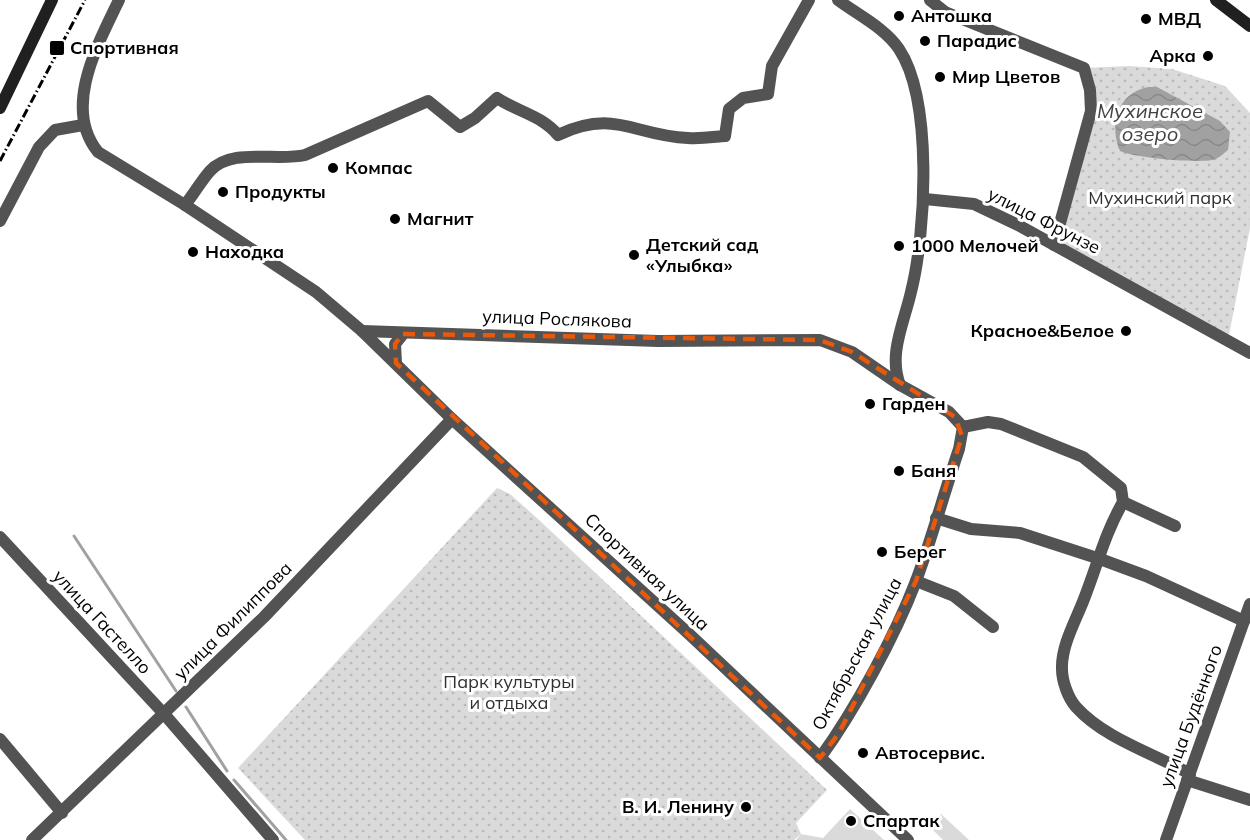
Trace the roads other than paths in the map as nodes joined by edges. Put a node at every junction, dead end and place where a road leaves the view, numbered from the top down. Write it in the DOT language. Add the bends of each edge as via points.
graph roads {
  1 [pos="52,0"];
  2 [pos="119,0"];
  3 [pos="808,0"];
  4 [pos="838,0"];
  5 [pos="930,0"];
  6 [pos="1216,0"];
  7 [pos="1250,26"];
  8 [pos="0,108"];
  9 [pos="83,125"];
  10 [pos="925,200"];
  11 [pos="185,205"];
  12 [pos="0,221"];
  13 [pos="1054,245"];
  14 [pos="362,331"];
  15 [pos="403,334"];
  16 [pos="1250,352"];
  17 [pos="894,356"];
  18 [pos="396,363"];
  19 [pos="875,368"];
  20 [pos="900,385"];
  21 [pos="452,419"];
  22 [pos="963,427"];
  23 [pos="1123,502"];
  24 [pos="936,518"];
  25 [pos="1175,526"];
  26 [pos="0,537"];
  27 [pos="1100,559"];
  28 [pos="916,581"];
  29 [pos="1250,604"];
  30 [pos="1244,621"];
  31 [pos="993,627"];
  32 [pos="165,715"];
  33 [pos="0,739"];
  34 [pos="820,758"];
  35 [pos="1188,777"];
  36 [pos="1250,800"];
  37 [pos="62,813"];
  38 [pos="32,840"];
  39 [pos="273,840"];
  40 [pos="908,840"];
  41 [pos="1166,840"];
  1 -- 8 [label="street"];
  2 -- 9 [label="street" via="89,75"];
  3 -- 11 [label="street" via="772,66 768,94 743,98 729,110 725,136 688,138 616,122 580,124 558,135 532,113 515,110 497,98 460,127 428,101 305,155 231,159 210,171"];
  4 -- 10 [label="street" via="893,42 907,64 916,97"];
  5 -- 13 [label="street" via="945,12 1084,68 1091,111"];
  6 -- 7 [label="street"];
  9 -- 11 [label="street" via="88,140 109,161"];
  9 -- 12 [label="street" via="55,130 39,147"];
  10 -- 13 [label="street, улица Фрунзе" via="974,204"];
  10 -- 17 [label="street" via="919,262"];
  11 -- 14 [label="street" via="282,268"];
  13 -- 16 [label="street, улица Фрунзе"];
  14 -- 15 [label="street, улица Рослякова"];
  14 -- 18 [label="street, Спортивная улица"];
  15 -- 18 [label="street" via="395,344"];
  15 -- 19 [label="street, улица Рослякова" via="516,334 658,341 820,340 837,345"];
  17 -- 19 [label="street"];
  17 -- 20 [label="street"];
  18 -- 21 [label="street, Спортивная улица"];
  19 -- 20 [label="street, улица Рослякова"];
  20 -- 22 [label="street, улица Рослякова" via="949,412"];
  21 -- 32 [label="street, улица Филиппова"];
  21 -- 34 [label="street, Спортивная улица"];
  22 -- 23 [label="street" via="988,422 1001,424 1083,457 1121,488"];
  22 -- 24 [label="street, Октябрьская улица"];
  23 -- 25 [label="street"];
  23 -- 27 [label="street" via="1107,532"];
  24 -- 27 [label="street" via="971,530 1020,533"];
  24 -- 28 [label="street, Октябрьская улица"];
  26 -- 32 [label="street, улица Гастелло"];
  27 -- 30 [label="street"];
  27 -- 35 [label="street" via="1061,668 1068,694 1074,705 1095,723 1162,758"];
  28 -- 31 [label="street" via="954,596"];
  28 -- 34 [label="street, Октябрьская улица" via="844,723"];
  29 -- 30 [label="street, улица Будённого"];
  30 -- 35 [label="street, улица Будённого"];
  32 -- 37 [label="street, улица Филиппова"];
  32 -- 39 [label="street, улица Гастелло"];
  33 -- 37 [label="street"];
  34 -- 40 [label="street, Спортивная улица"];
  35 -- 36 [label="street"];
  35 -- 41 [label="street, улица Будённого"];
  37 -- 38 [label="street, улица Филиппова"];
}
